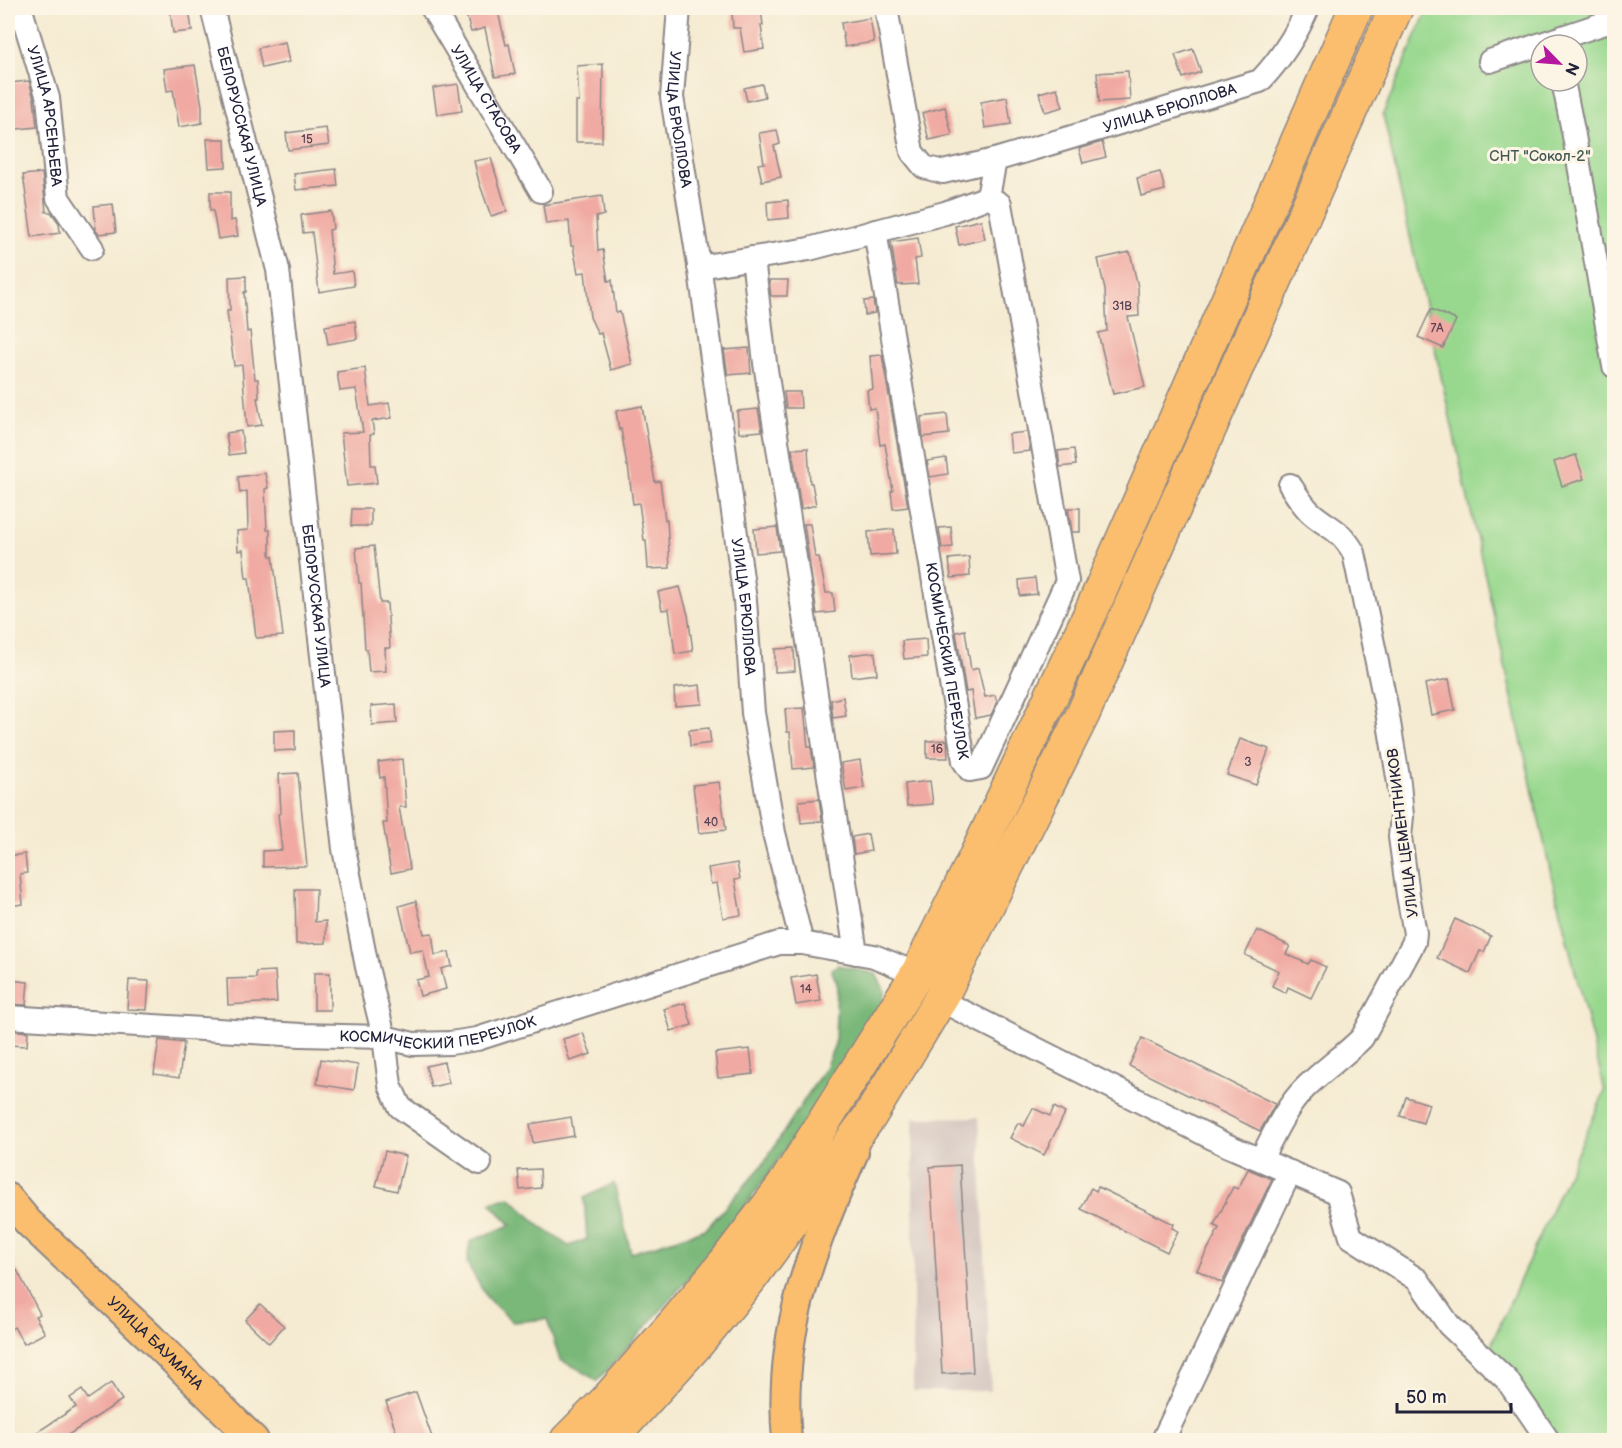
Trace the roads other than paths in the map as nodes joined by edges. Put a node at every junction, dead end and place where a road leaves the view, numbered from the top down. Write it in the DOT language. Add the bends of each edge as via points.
graph roads {
  1 [pos="212,8"];
  2 [pos="432,8"];
  3 [pos="680,8"];
  4 [pos="886,8"];
  5 [pos="1308,8"];
  6 [pos="1356,8"];
  7 [pos="1396,8"];
  8 [pos="23,13"];
  9 [pos="1614,20"];
  10 [pos="1579,33"];
  11 [pos="1529,49"];
  12 [pos="1490,61"];
  13 [pos="1565,93"];
  14 [pos="995,160"];
  15 [pos="541,191"];
  16 [pos="988,197"];
  17 [pos="875,231"];
  18 [pos="92,248"];
  19 [pos="753,258"];
  20 [pos="699,267"];
  21 [pos="1614,366"];
  22 [pos="1290,485"];
  23 [pos="802,943"];
  24 [pos="856,953"];
  25 [pos="916,974"];
  26 [pos="940,1000"];
  27 [pos="8,1017"];
  28 [pos="384,1037"];
  29 [pos="870,1116"];
  30 [pos="1261,1160"];
  31 [pos="480,1163"];
  32 [pos="1290,1172"];
  33 [pos="8,1198"];
  34 [pos="8,1222"];
  35 [pos="55,1248"];
  36 [pos="254,1440"];
  37 [pos="567,1440"];
  38 [pos="610,1440"];
  39 [pos="787,1440"];
  40 [pos="1163,1440"];
  41 [pos="1548,1440"];
  1 -- 28 [label="street, БЕЛОРУССКАЯ УЛИЦА" via="279,270 344,849"];
  2 -- 15 [label="street, УЛИЦА СТАСОВА"];
  3 -- 20 [label="street, УЛИЦА БРЮЛЛОВА" via="672,97"];
  4 -- 14 [label="street, УЛИЦА БРЮЛЛОВА" via="912,152 924,167 944,172"];
  5 -- 14 [label="street, УЛИЦА БРЮЛЛОВА" via="1297,33 1260,81"];
  6 -- 25 [label="highway" via="1066,666"];
  7 -- 26 [label="highway" via="1083,714"];
  8 -- 18 [label="street, УЛИЦА АРСЕНЬЕВА" via="48,98 58,198"];
  9 -- 10 [label="street"];
  11 -- 12 [label="street"];
  13 -- 21 [label="street"];
  14 -- 16 [label="street"];
  16 -- 17 [label="street"];
  16 -- 17 [label="street, КОСМИЧЕСКИЙ ПЕРЕУЛОК" via="1000,204 1067,581 981,768 970,770 964,761"];
  17 -- 19 [label="street" via="809,249"];
  19 -- 20 [label="street"];
  19 -- 24 [label="street" via="765,363"];
  20 -- 23 [label="street, УЛИЦА БРЮЛЛОВА" via="745,600 753,713 774,833"];
  22 -- 30 [label="street, УЛИЦА ЦЕМЕНТНИКОВ" via="1311,513 1346,538 1354,553 1399,783 1401,837 1415,933 1414,942 1362,1038 1287,1108"];
  23 -- 24 [label="street, КОСМИЧЕСКИЙ ПЕРЕУЛОК"];
  23 -- 28 [label="street, КОСМИЧЕСКИЙ ПЕРЕУЛОК" via="779,943 477,1040 413,1044"];
  24 -- 25 [label="street, КОСМИЧЕСКИЙ ПЕРЕУЛОК" via="874,956"];
  25 -- 37 [label="highway" via="784,1185 673,1325"];
  26 -- 29 [label="highway"];
  26 -- 30 [label="street"];
  27 -- 28 [label="street, КОСМИЧЕСКИЙ ПЕРЕУЛОК"];
  28 -- 31 [label="street, БЕЛОРУССКАЯ УЛИЦА" via="390,1085 400,1107"];
  29 -- 38 [label="highway" via="750,1279"];
  29 -- 39 [label="main road" via="804,1276 790,1336 784,1408"];
  30 -- 32 [label="street"];
  32 -- 40 [label="street"];
  32 -- 41 [label="street" via="1338,1193 1351,1237 1418,1280 1449,1325 1507,1380"];
  33 -- 35 [label="main road, УЛИЦА БАУМАНА"];
  34 -- 35 [label="main road, УЛИЦА БАУМАНА"];
  35 -- 36 [label="main road, УЛИЦА БАУМАНА"];
}
